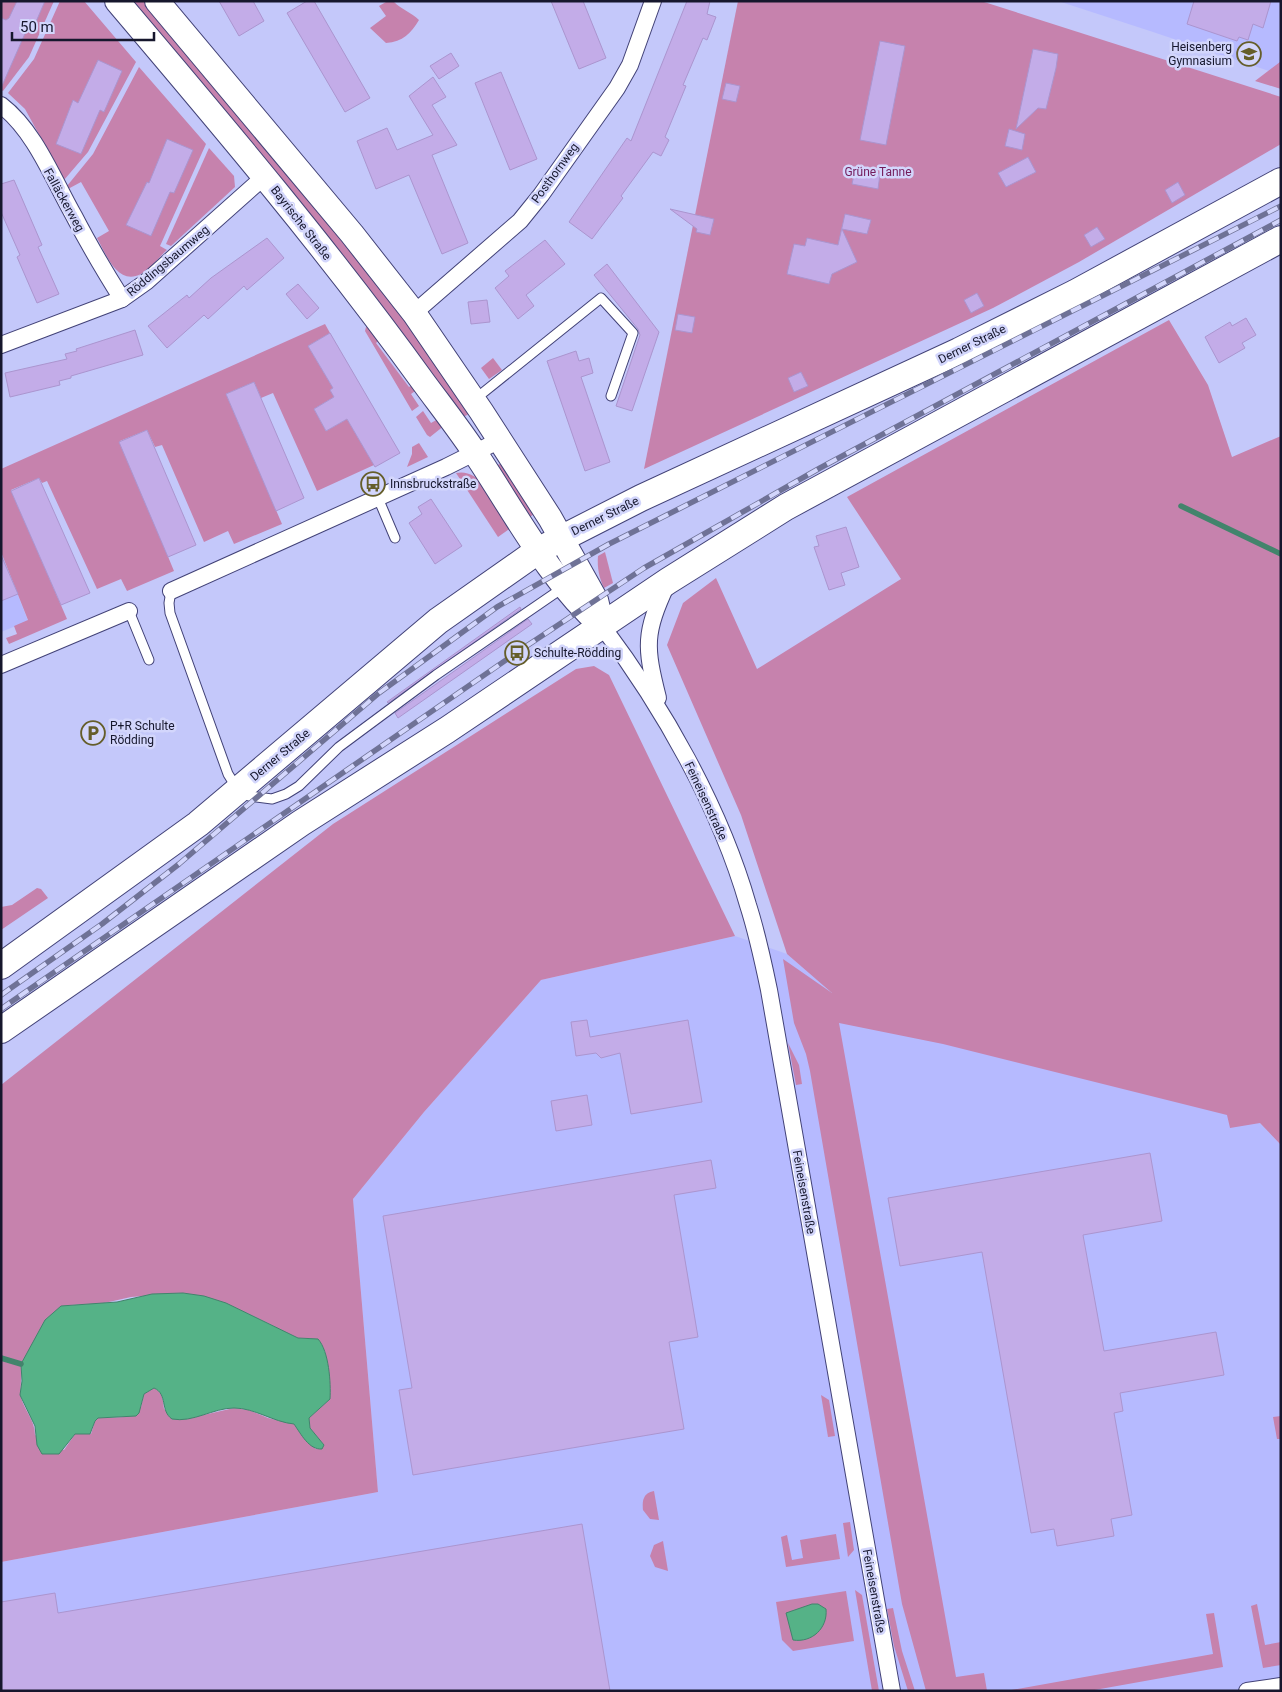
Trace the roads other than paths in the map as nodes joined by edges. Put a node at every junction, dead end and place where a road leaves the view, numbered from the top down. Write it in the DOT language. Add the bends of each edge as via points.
graph roads {
  1 [pos="117,1"];
  2 [pos="157,1"];
  3 [pos="653,1"];
  4 [pos="1,105"];
  5 [pos="264,176"];
  6 [pos="1281,181"];
  7 [pos="1281,239"];
  8 [pos="122,299"];
  9 [pos="414,313"];
  10 [pos="1,345"];
  11 [pos="611,396"];
  12 [pos="474,400"];
  13 [pos="500,440"];
  14 [pos="475,453"];
  15 [pos="378,498"];
  16 [pos="395,538"];
  17 [pos="550,544"];
  18 [pos="573,581"];
  19 [pos="668,581"];
  20 [pos="171,591"];
  21 [pos="129,611"];
  22 [pos="602,626"];
  23 [pos="149,660"];
  24 [pos="1,665"];
  25 [pos="660,710"];
  26 [pos="238,790"];
  27 [pos="1,966"];
  28 [pos="1,1030"];
  29 [pos="1281,1686"];
  30 [pos="892,1691"];
  31 [pos="1247,1691"];
  1 -- 5 [label="street, Bayrische Straße"];
  2 -- 9 [label="street, Bayrische Straße"];
  3 -- 9 [label="street, Posthornweg" via="630,66 541,195 520,221"];
  4 -- 8 [label="street, Falläckerweg" via="17,117 28,134"];
  5 -- 8 [label="street, Röddingsbaumweg" via="146,282"];
  5 -- 14 [label="street, Bayrische Straße" via="370,309"];
  6 -- 17 [label="main road, Derner Straße" via="1158,250 968,346"];
  7 -- 19 [label="main road" via="786,507"];
  8 -- 10 [label="street, Röddingsbaumweg"];
  9 -- 12 [label="street, Bayrische Straße"];
  11 -- 12 [label="lane" via="633,333 601,298"];
  12 -- 13 [label="street, Bayrische Straße"];
  13 -- 14 [label="street"];
  13 -- 17 [label="street, Bayrische Straße"];
  14 -- 15 [label="street"];
  14 -- 17 [label="street, Bayrische Straße"];
  15 -- 16 [label="lane"];
  15 -- 20 [label="street"];
  17 -- 18 [label="street, Bayrische Straße"];
  17 -- 26 [label="main road, Derner Straße" via="438,621"];
  18 -- 22 [label="street, Bayrische Straße" via="596,600"];
  18 -- 26 [label="lane" via="339,747 286,794 258,799"];
  19 -- 22 [label="main road"];
  19 -- 25 [label="street, Feineisenstraße" via="650,624 648,642"];
  20 -- 26 [label="lane" via="170,613 225,765"];
  21 -- 23 [label="lane"];
  21 -- 24 [label="street"];
  22 -- 25 [label="street, Feineisenstraße"];
  22 -- 28 [label="main road" via="448,730 301,823"];
  25 -- 30 [label="street, Feineisenstraße" via="727,844 759,946 773,1009"];
  26 -- 27 [label="main road, Derner Straße" via="147,862"];
  29 -- 31 [label="street"];
}
